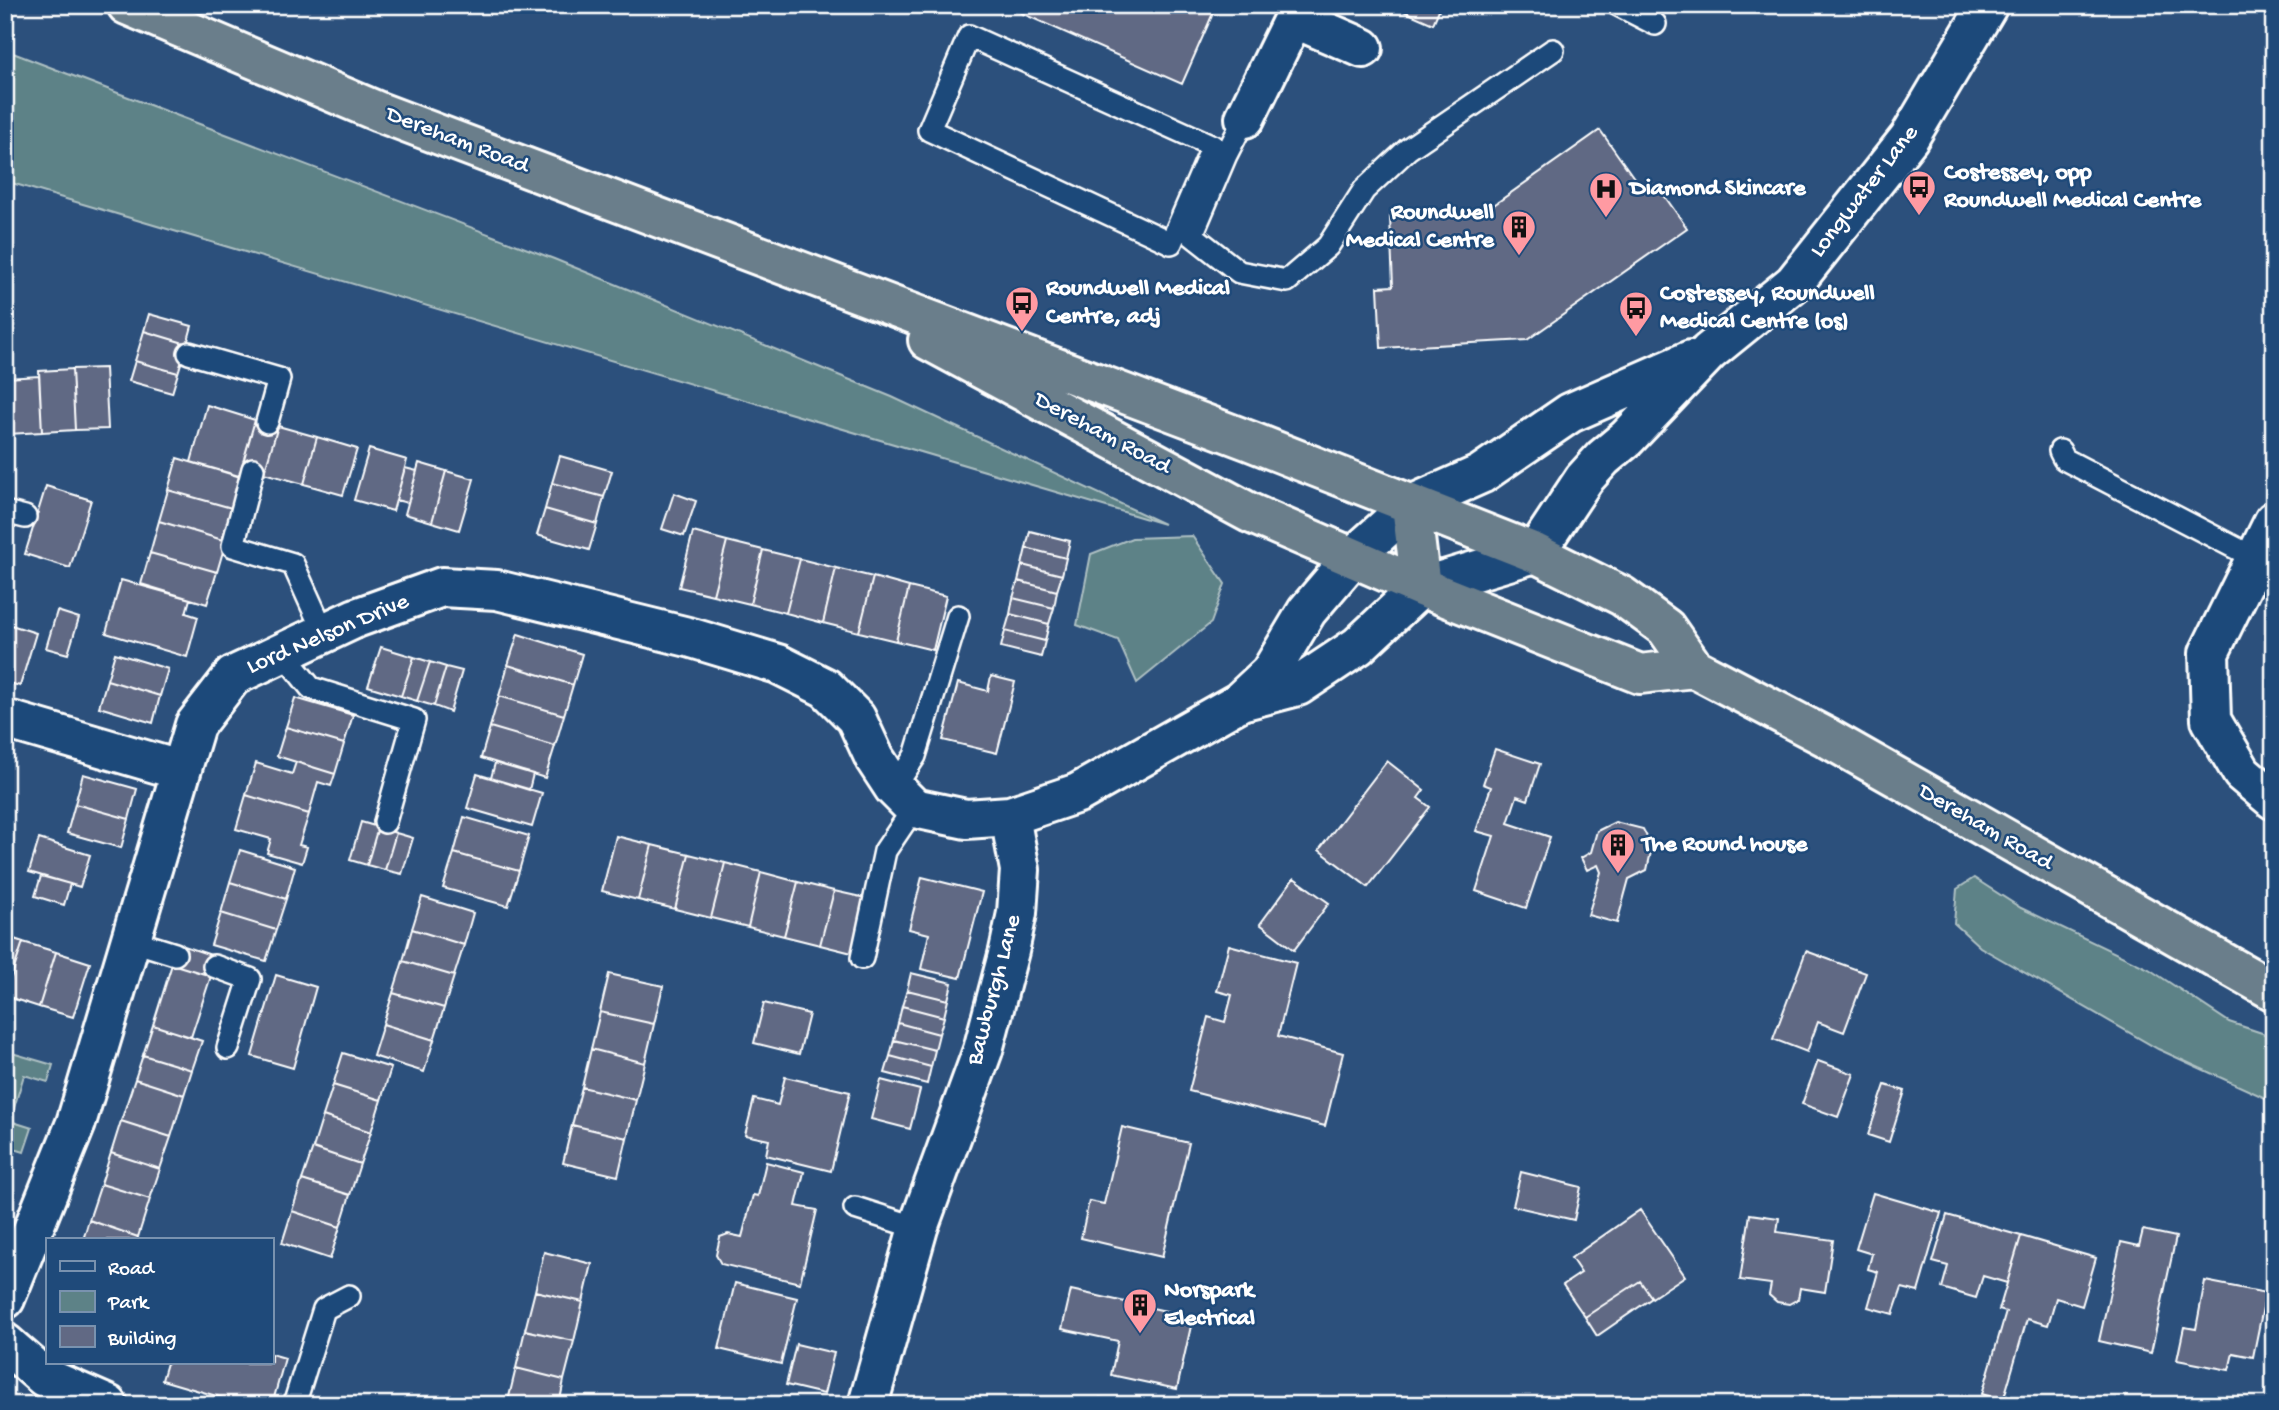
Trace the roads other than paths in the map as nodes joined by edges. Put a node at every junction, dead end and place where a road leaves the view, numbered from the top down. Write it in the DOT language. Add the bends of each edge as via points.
graph roads {
  1 [pos="127,5"];
  2 [pos="1618,5"];
  3 [pos="1988,5"];
  4 [pos="1297,12"];
  5 [pos="1655,24"];
  6 [pos="1363,48"];
  7 [pos="1553,50"];
  8 [pos="1245,118"];
  9 [pos="1219,150"];
  10 [pos="791,266"];
  11 [pos="1709,352"];
  12 [pos="189,353"];
  13 [pos="267,422"];
  14 [pos="2060,452"];
  15 [pos="253,469"];
  16 [pos="1412,505"];
  17 [pos="2274,521"];
  18 [pos="1535,553"];
  19 [pos="1353,557"];
  20 [pos="2253,557"];
  21 [pos="1420,587"];
  22 [pos="958,616"];
  23 [pos="324,633"];
  24 [pos="282,652"];
  25 [pos="1694,668"];
  26 [pos="1239,702"];
  27 [pos="5,719"];
  28 [pos="179,770"];
  29 [pos="904,798"];
  30 [pos="2274,800"];
  31 [pos="1010,817"];
  32 [pos="385,822"];
  33 [pos="130,940"];
  34 [pos="175,954"];
  35 [pos="862,958"];
  36 [pos="214,967"];
  37 [pos="2274,991"];
  38 [pos="228,1048"];
  39 [pos="855,1208"];
  40 [pos="918,1228"];
  41 [pos="349,1296"];
  42 [pos="5,1299"];
  43 [pos="5,1343"];
  44 [pos="108,1405"];
  45 [pos="294,1405"];
  46 [pos="867,1405"];
  1 -- 10 [label="highway, Dereham Road" via="379,112"];
  2 -- 5 [label="lane"];
  3 -- 11 [label="street, Longwater Lane" via="1942,87 1880,176 1794,283"];
  4 -- 6 [label="street"];
  4 -- 8 [label="street"];
  7 -- 9 [label="lane" via="1408,149 1364,190 1328,246 1287,281 1239,272 1192,235"];
  8 -- 9 [label="lane"];
  9 -- 9 [label="lane" via="1171,243 929,130 969,36"];
  10 -- 16 [label="highway, Dereham Road"];
  10 -- 19 [label="highway, Dereham Road" via="1250,513"];
  11 -- 16 [label="street, Longwater Lane" via="1570,413 1481,474"];
  11 -- 18 [label="street, Longwater Lane" via="1584,479"];
  12 -- 13 [label="lane" via="279,379"];
  14 -- 20 [label="lane"];
  15 -- 23 [label="lane" via="233,546 293,564"];
  16 -- 18 [label="highway, Dereham Road"];
  16 -- 19 [label="street"];
  16 -- 21 [label="highway"];
  17 -- 20 [label="street"];
  18 -- 21 [label="street"];
  18 -- 25 [label="highway, Dereham Road" via="1622,596 1666,628"];
  19 -- 21 [label="highway, Dereham Road"];
  19 -- 26 [label="street" via="1307,611 1270,673"];
  20 -- 30 [label="street" via="2209,653 2211,720 2242,773"];
  21 -- 25 [label="highway, Dereham Road" via="1640,674"];
  21 -- 26 [label="street" via="1358,646 1298,686"];
  22 -- 29 [label="lane"];
  23 -- 24 [label="street, Lord Nelson Drive"];
  23 -- 29 [label="street, Lord Nelson Drive" via="442,587 497,590 692,638 778,664 826,688 856,718 875,759"];
  24 -- 28 [label="street, Lord Nelson Drive" via="233,676 195,724"];
  24 -- 32 [label="lane" via="311,688 414,720"];
  25 -- 37 [label="highway, Dereham Road" via="1826,737"];
  26 -- 31 [label="street" via="1078,793"];
  27 -- 28 [label="street"];
  28 -- 33 [label="street, Lord Nelson Drive"];
  29 -- 31 [label="street" via="966,819"];
  29 -- 35 [label="lane" via="874,887"];
  31 -- 40 [label="street, Bawburgh Lane" via="1020,870 1009,951 982,1050"];
  33 -- 34 [label="lane"];
  33 -- 42 [label="street, Lord Nelson Drive" via="76,1124"];
  36 -- 38 [label="lane" via="250,979"];
  39 -- 40 [label="lane"];
  40 -- 46 [label="street, Bawburgh Lane"];
  41 -- 45 [label="lane" via="324,1309"];
  43 -- 44 [label="street" via="44,1377"];
}
